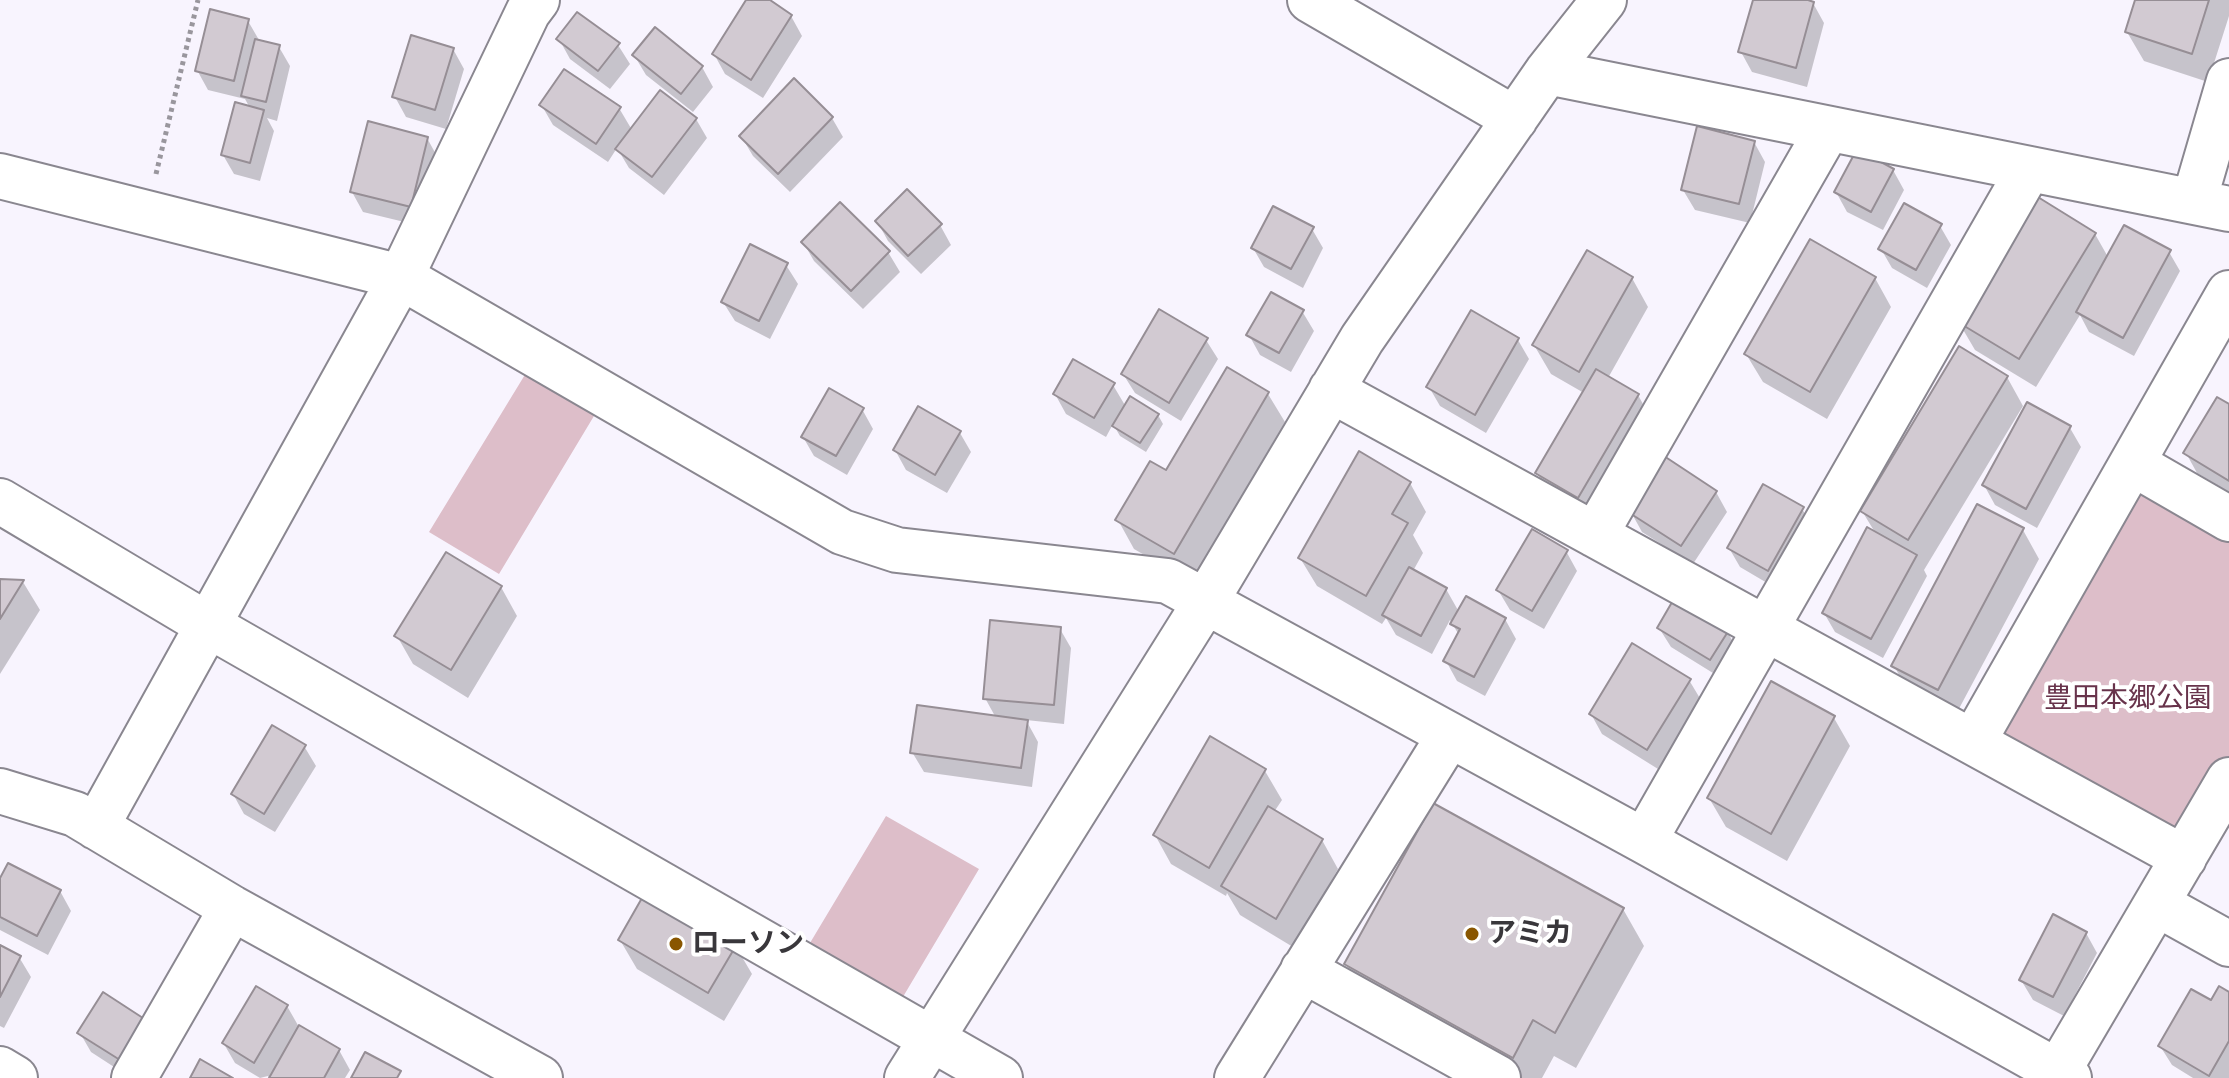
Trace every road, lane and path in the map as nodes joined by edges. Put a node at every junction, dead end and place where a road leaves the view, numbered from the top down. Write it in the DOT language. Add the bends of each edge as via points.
graph roads {
  1 [pos="198,0"];
  2 [pos="537,0"];
  3 [pos="1310,0"];
  4 [pos="1604,0"];
  5 [pos="1547,72"];
  6 [pos="2229,81"];
  7 [pos="1515,119"];
  8 [pos="1828,129"];
  9 [pos="2029,169"];
  10 [pos="0,176"];
  11 [pos="2211,205"];
  12 [pos="147,213"];
  13 [pos="401,277"];
  14 [pos="2229,293"];
  15 [pos="1331,390"];
  16 [pos="2132,463"];
  17 [pos="0,501"];
  18 [pos="2229,519"];
  19 [pos="1595,535"];
  20 [pos="1206,601"];
  21 [pos="208,625"];
  22 [pos="1765,628"];
  23 [pos="1449,736"];
  24 [pos="1973,742"];
  25 [pos="2229,780"];
  26 [pos="0,791"];
  27 [pos="96,827"];
  28 [pos="1644,841"];
  29 [pos="2184,858"];
  30 [pos="2157,904"];
  31 [pos="232,908"];
  32 [pos="2229,944"];
  33 [pos="1303,970"];
  34 [pos="931,1040"];
  35 [pos="0,1069"];
  36 [pos="2060,1076"];
  37 [pos="15,1078"];
  38 [pos="134,1078"];
  39 [pos="540,1078"];
  40 [pos="907,1078"];
  41 [pos="1000,1078"];
  42 [pos="1237,1078"];
  43 [pos="1498,1078"];
  1 -- 12 [label="path"];
  2 -- 13 [label="street"];
  3 -- 7 [label="street"];
  4 -- 5 [label="street"];
  5 -- 7 [label="street"];
  5 -- 8 [label="street"];
  6 -- 11 [label="street"];
  7 -- 15 [label="street"];
  8 -- 9 [label="street"];
  8 -- 19 [label="street"];
  9 -- 11 [label="street"];
  9 -- 22 [label="street"];
  10 -- 12 [label="street"];
  12 -- 13 [label="street"];
  13 -- 20 [label="street" via="842,532 897,550 1168,581"];
  13 -- 21 [label="street"];
  14 -- 16 [label="street"];
  15 -- 19 [label="street"];
  15 -- 20 [label="street"];
  16 -- 18 [label="street"];
  16 -- 24 [label="street"];
  17 -- 21 [label="street"];
  19 -- 22 [label="street"];
  20 -- 23 [label="street"];
  20 -- 34 [label="street"];
  21 -- 27 [label="street"];
  21 -- 34 [label="street"];
  22 -- 24 [label="street"];
  22 -- 28 [label="street"];
  23 -- 28 [label="street"];
  23 -- 33 [label="street"];
  24 -- 29 [label="street"];
  25 -- 29 [label="street"];
  26 -- 27 [label="street" via="75,814"];
  27 -- 31 [label="street"];
  28 -- 36 [label="street"];
  29 -- 30 [label="street"];
  30 -- 32 [label="street"];
  30 -- 36 [label="street"];
  31 -- 38 [label="street"];
  31 -- 39 [label="street"];
  33 -- 42 [label="street"];
  33 -- 43 [label="street"];
  34 -- 40 [label="street"];
  34 -- 41 [label="street"];
  35 -- 37 [label="street"];
}
